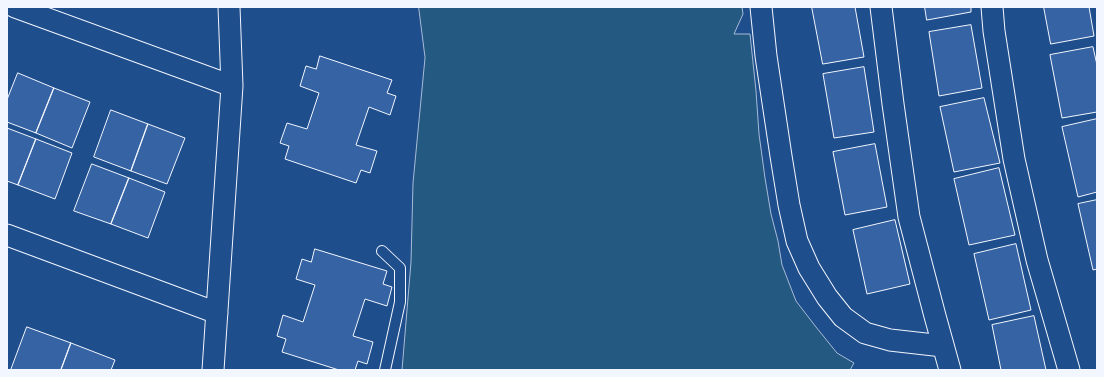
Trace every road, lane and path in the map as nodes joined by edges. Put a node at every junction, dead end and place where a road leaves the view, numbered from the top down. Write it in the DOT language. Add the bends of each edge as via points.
graph roads {
  1 [pos="16,7"];
  2 [pos="229,7"];
  3 [pos="761,7"];
  4 [pos="881,7"];
  5 [pos="992,7"];
  6 [pos="232,86"];
  7 [pos="7,235"];
  8 [pos="382,251"];
  9 [pos="217,313"];
  10 [pos="943,346"];
  11 [pos="214,370"];
  12 [pos="385,370"];
  13 [pos="950,370"];
  14 [pos="1069,370"];
  1 -- 6 [label="street"];
  2 -- 6 [label="street"];
  3 -- 10 [label="street" via="789,205 797,241 809,268 843,317 865,333 890,340"];
  4 -- 10 [label="street" via="909,218"];
  5 -- 14 [label="street" via="1014,159 1037,260"];
  6 -- 9 [label="street"];
  7 -- 9 [label="street"];
  8 -- 12 [label="lane" via="400,268 400,302"];
  9 -- 11 [label="street"];
  10 -- 13 [label="street"];
}
